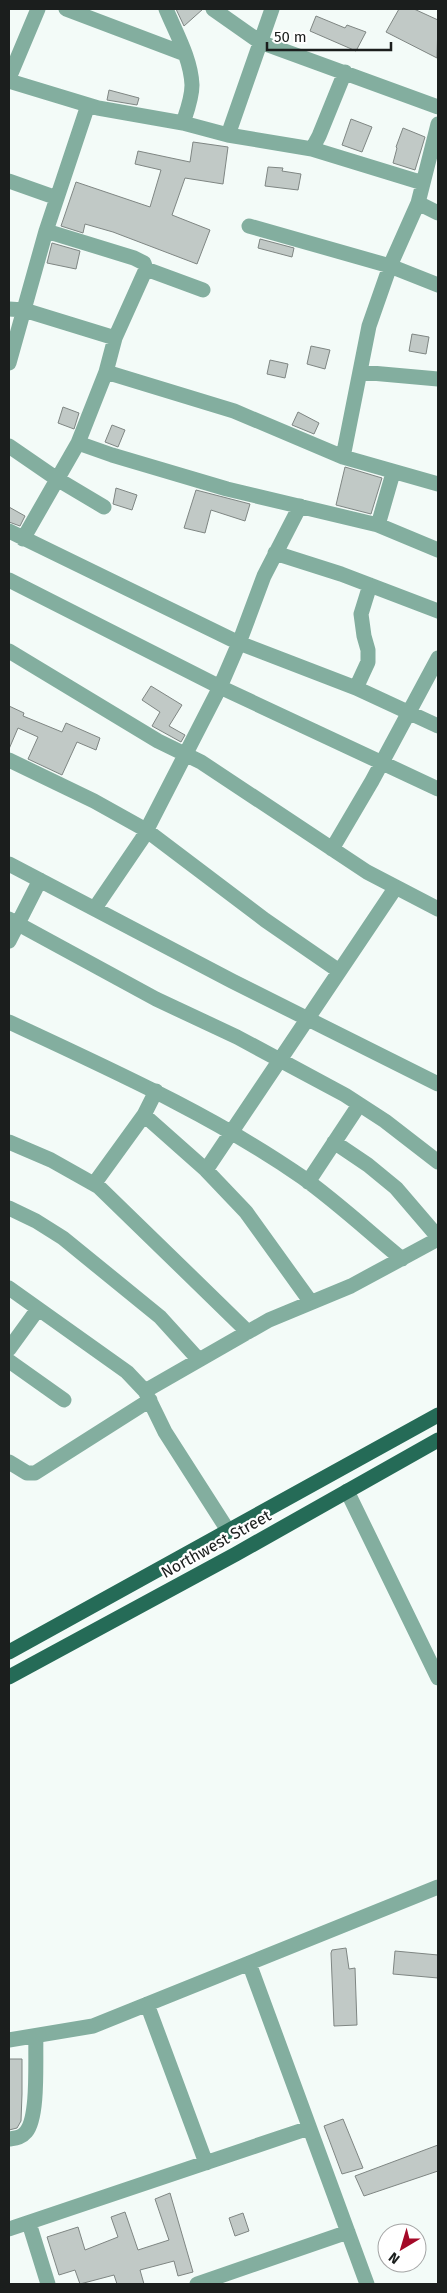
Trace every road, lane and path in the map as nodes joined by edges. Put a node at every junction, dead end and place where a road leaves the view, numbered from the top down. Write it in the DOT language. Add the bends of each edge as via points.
graph roads {
  1 [pos="38,9"];
  2 [pos="66,9"];
  3 [pos="166,9"];
  4 [pos="213,9"];
  5 [pos="272,9"];
  6 [pos="260,42"];
  7 [pos="185,54"];
  8 [pos="345,72"];
  9 [pos="9,80"];
  10 [pos="88,105"];
  11 [pos="438,107"];
  12 [pos="183,123"];
  13 [pos="438,124"];
  14 [pos="228,135"];
  15 [pos="312,148"];
  16 [pos="9,181"];
  17 [pos="423,183"];
  18 [pos="57,198"];
  19 [pos="418,203"];
  20 [pos="438,212"];
  21 [pos="248,226"];
  22 [pos="46,231"];
  23 [pos="390,266"];
  24 [pos="146,269"];
  25 [pos="438,285"];
  26 [pos="203,290"];
  27 [pos="9,309"];
  28 [pos="24,310"];
  29 [pos="115,338"];
  30 [pos="9,363"];
  31 [pos="106,372"];
  32 [pos="360,372"];
  33 [pos="438,379"];
  34 [pos="78,443"];
  35 [pos="9,446"];
  36 [pos="343,457"];
  37 [pos="393,473"];
  38 [pos="57,479"];
  39 [pos="438,484"];
  40 [pos="300,506"];
  41 [pos="104,507"];
  42 [pos="378,525"];
  43 [pos="9,531"];
  44 [pos="23,538"];
  45 [pos="438,550"];
  46 [pos="275,553"];
  47 [pos="9,580"];
  48 [pos="370,585"];
  49 [pos="438,611"];
  50 [pos="240,643"];
  51 [pos="9,651"];
  52 [pos="438,658"];
  53 [pos="220,686"];
  54 [pos="356,688"];
  55 [pos="409,712"];
  56 [pos="438,726"];
  57 [pos="185,754"];
  58 [pos="9,760"];
  59 [pos="382,762"];
  60 [pos="438,789"];
  61 [pos="146,830"];
  62 [pos="332,849"];
  63 [pos="9,864"];
  64 [pos="40,880"];
  65 [pos="396,887"];
  66 [pos="94,908"];
  67 [pos="438,909"];
  68 [pos="13,921"];
  69 [pos="9,941"];
  70 [pos="339,971"];
  71 [pos="307,1017"];
  72 [pos="9,1022"];
  73 [pos="278,1060"];
  74 [pos="438,1084"];
  75 [pos="156,1091"];
  76 [pos="359,1105"];
  77 [pos="144,1115"];
  78 [pos="231,1132"];
  79 [pos="9,1142"];
  80 [pos="334,1142"];
  81 [pos="438,1162"];
  82 [pos="206,1170"];
  83 [pos="308,1182"];
  84 [pos="94,1184"];
  85 [pos="9,1208"];
  86 [pos="438,1238"];
  87 [pos="402,1259"];
  88 [pos="9,1288"];
  89 [pos="310,1302"];
  90 [pos="38,1309"];
  91 [pos="248,1332"];
  92 [pos="9,1349"];
  93 [pos="199,1360"];
  94 [pos="9,1361"];
  95 [pos="147,1396"];
  96 [pos="64,1400"];
  97 [pos="438,1415"];
  98 [pos="438,1440"];
  99 [pos="9,1462"];
  100 [pos="347,1491"];
  101 [pos="229,1532"];
  102 [pos="9,1652"];
  103 [pos="9,1677"];
  104 [pos="438,1678"];
  105 [pos="438,1887"];
  106 [pos="249,1963"];
  107 [pos="147,2004"];
  108 [pos="9,2027"];
  109 [pos="22,2038"];
  110 [pos="309,2128"];
  111 [pos="9,2139"];
  112 [pos="206,2163"];
  113 [pos="29,2223"];
  114 [pos="9,2229"];
  115 [pos="348,2232"];
  116 [pos="48,2284"];
  117 [pos="197,2284"];
  118 [pos="367,2284"];
  1 -- 9 [label="street"];
  2 -- 7 [label="street"];
  3 -- 7 [label="street"];
  4 -- 6 [label="street"];
  5 -- 6 [label="street"];
  6 -- 8 [label="street"];
  6 -- 14 [label="street"];
  7 -- 12 [label="street" via="192,84"];
  8 -- 11 [label="street"];
  8 -- 15 [label="street"];
  9 -- 10 [label="street"];
  10 -- 12 [label="street"];
  10 -- 18 [label="street"];
  12 -- 14 [label="street"];
  13 -- 17 [label="street"];
  14 -- 15 [label="street"];
  15 -- 17 [label="street"];
  16 -- 18 [label="street"];
  17 -- 19 [label="street"];
  18 -- 22 [label="street"];
  19 -- 20 [label="street"];
  19 -- 23 [label="street"];
  21 -- 23 [label="street"];
  22 -- 24 [label="street" via="134,258 144,263"];
  22 -- 28 [label="street"];
  23 -- 25 [label="street"];
  23 -- 32 [label="street" via="369,326"];
  24 -- 26 [label="street"];
  24 -- 29 [label="street"];
  27 -- 28 [label="street"];
  28 -- 29 [label="street"];
  28 -- 30 [label="street"];
  29 -- 31 [label="street"];
  31 -- 34 [label="street"];
  31 -- 36 [label="street" via="234,411"];
  32 -- 33 [label="street"];
  32 -- 36 [label="street"];
  34 -- 38 [label="street"];
  34 -- 40 [label="street" via="227,489"];
  35 -- 38 [label="street"];
  36 -- 37 [label="street"];
  37 -- 39 [label="street"];
  37 -- 42 [label="street"];
  38 -- 41 [label="street"];
  38 -- 44 [label="street"];
  40 -- 42 [label="street"];
  40 -- 46 [label="street"];
  42 -- 45 [label="street"];
  43 -- 44 [label="street"];
  44 -- 50 [label="street"];
  46 -- 48 [label="street"];
  46 -- 50 [label="street"];
  47 -- 53 [label="street"];
  48 -- 49 [label="street"];
  48 -- 54 [label="street" via="361,614 368,662"];
  50 -- 53 [label="street"];
  50 -- 54 [label="street"];
  51 -- 57 [label="street"];
  52 -- 55 [label="street"];
  53 -- 57 [label="street"];
  53 -- 59 [label="street"];
  54 -- 55 [label="street"];
  55 -- 56 [label="street"];
  55 -- 59 [label="street"];
  57 -- 61 [label="street"];
  57 -- 62 [label="street" via="222,774"];
  58 -- 61 [label="street"];
  59 -- 60 [label="street"];
  59 -- 62 [label="street"];
  61 -- 66 [label="street"];
  61 -- 70 [label="street"];
  62 -- 65 [label="street"];
  63 -- 64 [label="street"];
  64 -- 66 [label="street"];
  64 -- 68 [label="street"];
  65 -- 67 [label="street"];
  65 -- 70 [label="street"];
  66 -- 71 [label="street"];
  68 -- 69 [label="street"];
  68 -- 73 [label="street" via="156,999"];
  70 -- 71 [label="street"];
  71 -- 73 [label="street"];
  71 -- 74 [label="street"];
  72 -- 75 [label="street"];
  73 -- 76 [label="street"];
  73 -- 78 [label="street"];
  75 -- 77 [label="street"];
  75 -- 78 [label="street"];
  76 -- 80 [label="street"];
  76 -- 81 [label="street"];
  77 -- 82 [label="street"];
  77 -- 84 [label="street"];
  78 -- 82 [label="street"];
  78 -- 83 [label="street"];
  79 -- 84 [label="street"];
  80 -- 83 [label="street"];
  80 -- 86 [label="street" via="396,1188"];
  82 -- 89 [label="street" via="246,1212"];
  83 -- 87 [label="street"];
  84 -- 91 [label="street"];
  85 -- 93 [label="street" via="62,1238 160,1317"];
  86 -- 87 [label="street"];
  87 -- 89 [label="street" via="351,1286"];
  88 -- 90 [label="street"];
  89 -- 91 [label="street"];
  90 -- 92 [label="street"];
  90 -- 95 [label="street" via="127,1372"];
  91 -- 93 [label="street"];
  93 -- 95 [label="street"];
  94 -- 96 [label="street"];
  95 -- 99 [label="street" via="35,1473 27,1473"];
  95 -- 101 [label="street" via="165,1432"];
  97 -- 101 [label="main road, Northwest Street"];
  98 -- 100 [label="main road, Northwest Street"];
  100 -- 103 [label="main road, Northwest Street"];
  100 -- 104 [label="street"];
  101 -- 102 [label="main road, Northwest Street"];
  105 -- 106 [label="street"];
  106 -- 107 [label="street"];
  106 -- 110 [label="street"];
  107 -- 109 [label="street" via="93,2026"];
  107 -- 112 [label="street"];
  108 -- 109 [label="street"];
  109 -- 111 [label="street" via="34,2118 21,2137"];
  110 -- 112 [label="street"];
  110 -- 115 [label="street"];
  112 -- 113 [label="street"];
  113 -- 114 [label="street"];
  113 -- 116 [label="street"];
  115 -- 117 [label="street"];
  115 -- 118 [label="street"];
}
